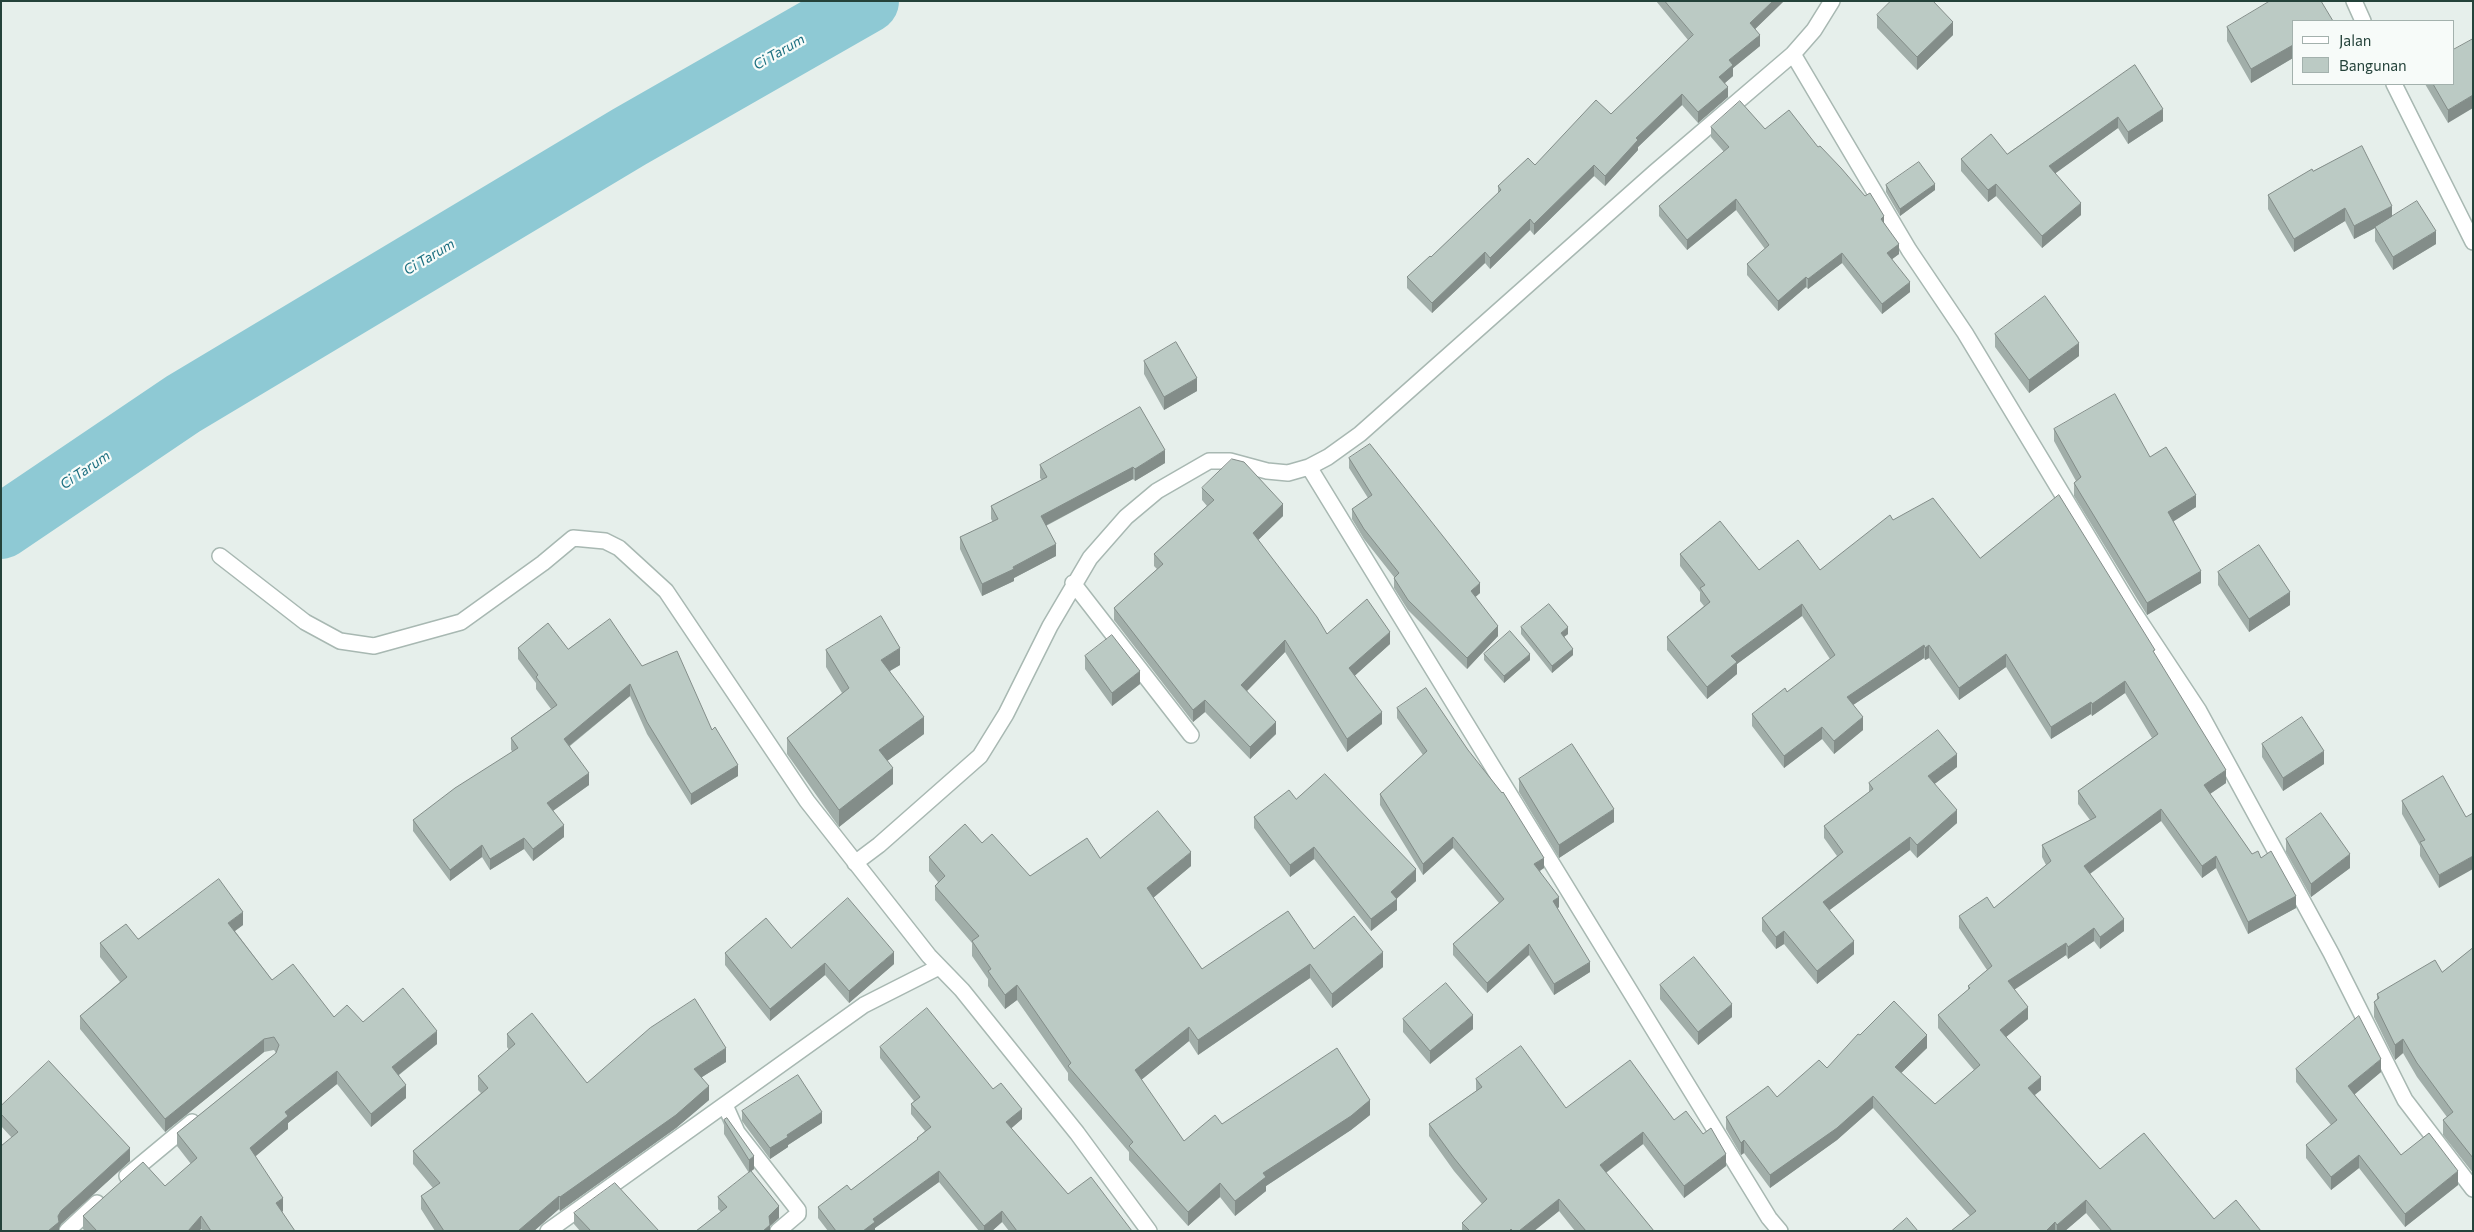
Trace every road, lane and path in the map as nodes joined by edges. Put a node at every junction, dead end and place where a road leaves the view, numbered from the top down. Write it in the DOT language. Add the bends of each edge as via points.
graph roads {
  1 [pos="1832,1"];
  2 [pos="2354,1"];
  3 [pos="2363,20"];
  4 [pos="1793,54"];
  5 [pos="2394,85"];
  6 [pos="2473,242"];
  7 [pos="1309,467"];
  8 [pos="220,556"];
  9 [pos="1073,584"];
  10 [pos="1191,735"];
  11 [pos="855,863"];
  12 [pos="939,967"];
  13 [pos="725,1106"];
  14 [pos="203,1113"];
  15 [pos="2473,1189"];
  16 [pos="67,1231"];
  17 [pos="548,1231"];
  18 [pos="778,1231"];
  19 [pos="1150,1231"];
  20 [pos="1780,1231"];
  1 -- 4 [label="street" via="1814,30"];
  2 -- 3 [label="street"];
  4 -- 7 [label="street" via="1360,434"];
  4 -- 15 [label="street" via="1909,250 1965,333 2131,608 2198,711 2331,953 2405,1100"];
  5 -- 6 [label="street"];
  7 -- 9 [label="street" via="1288,473 1230,461 1209,461 1156,491 1126,517 1090,558"];
  7 -- 20 [label="street" via="1769,1218"];
  8 -- 11 [label="street" via="305,622 340,641 374,646 461,622 543,564 573,538 606,541 619,548 666,591 807,801"];
  9 -- 10 [label="street"];
  9 -- 11 [label="street" via="1006,714 980,756"];
  11 -- 12 [label="street"];
  12 -- 13 [label="street" via="864,1005"];
  12 -- 19 [label="street" via="962,990 1077,1133"];
  13 -- 17 [label="street"];
  13 -- 18 [label="street" via="738,1132 798,1210 798,1214"];
  14 -- 16 [label="street"];
}
